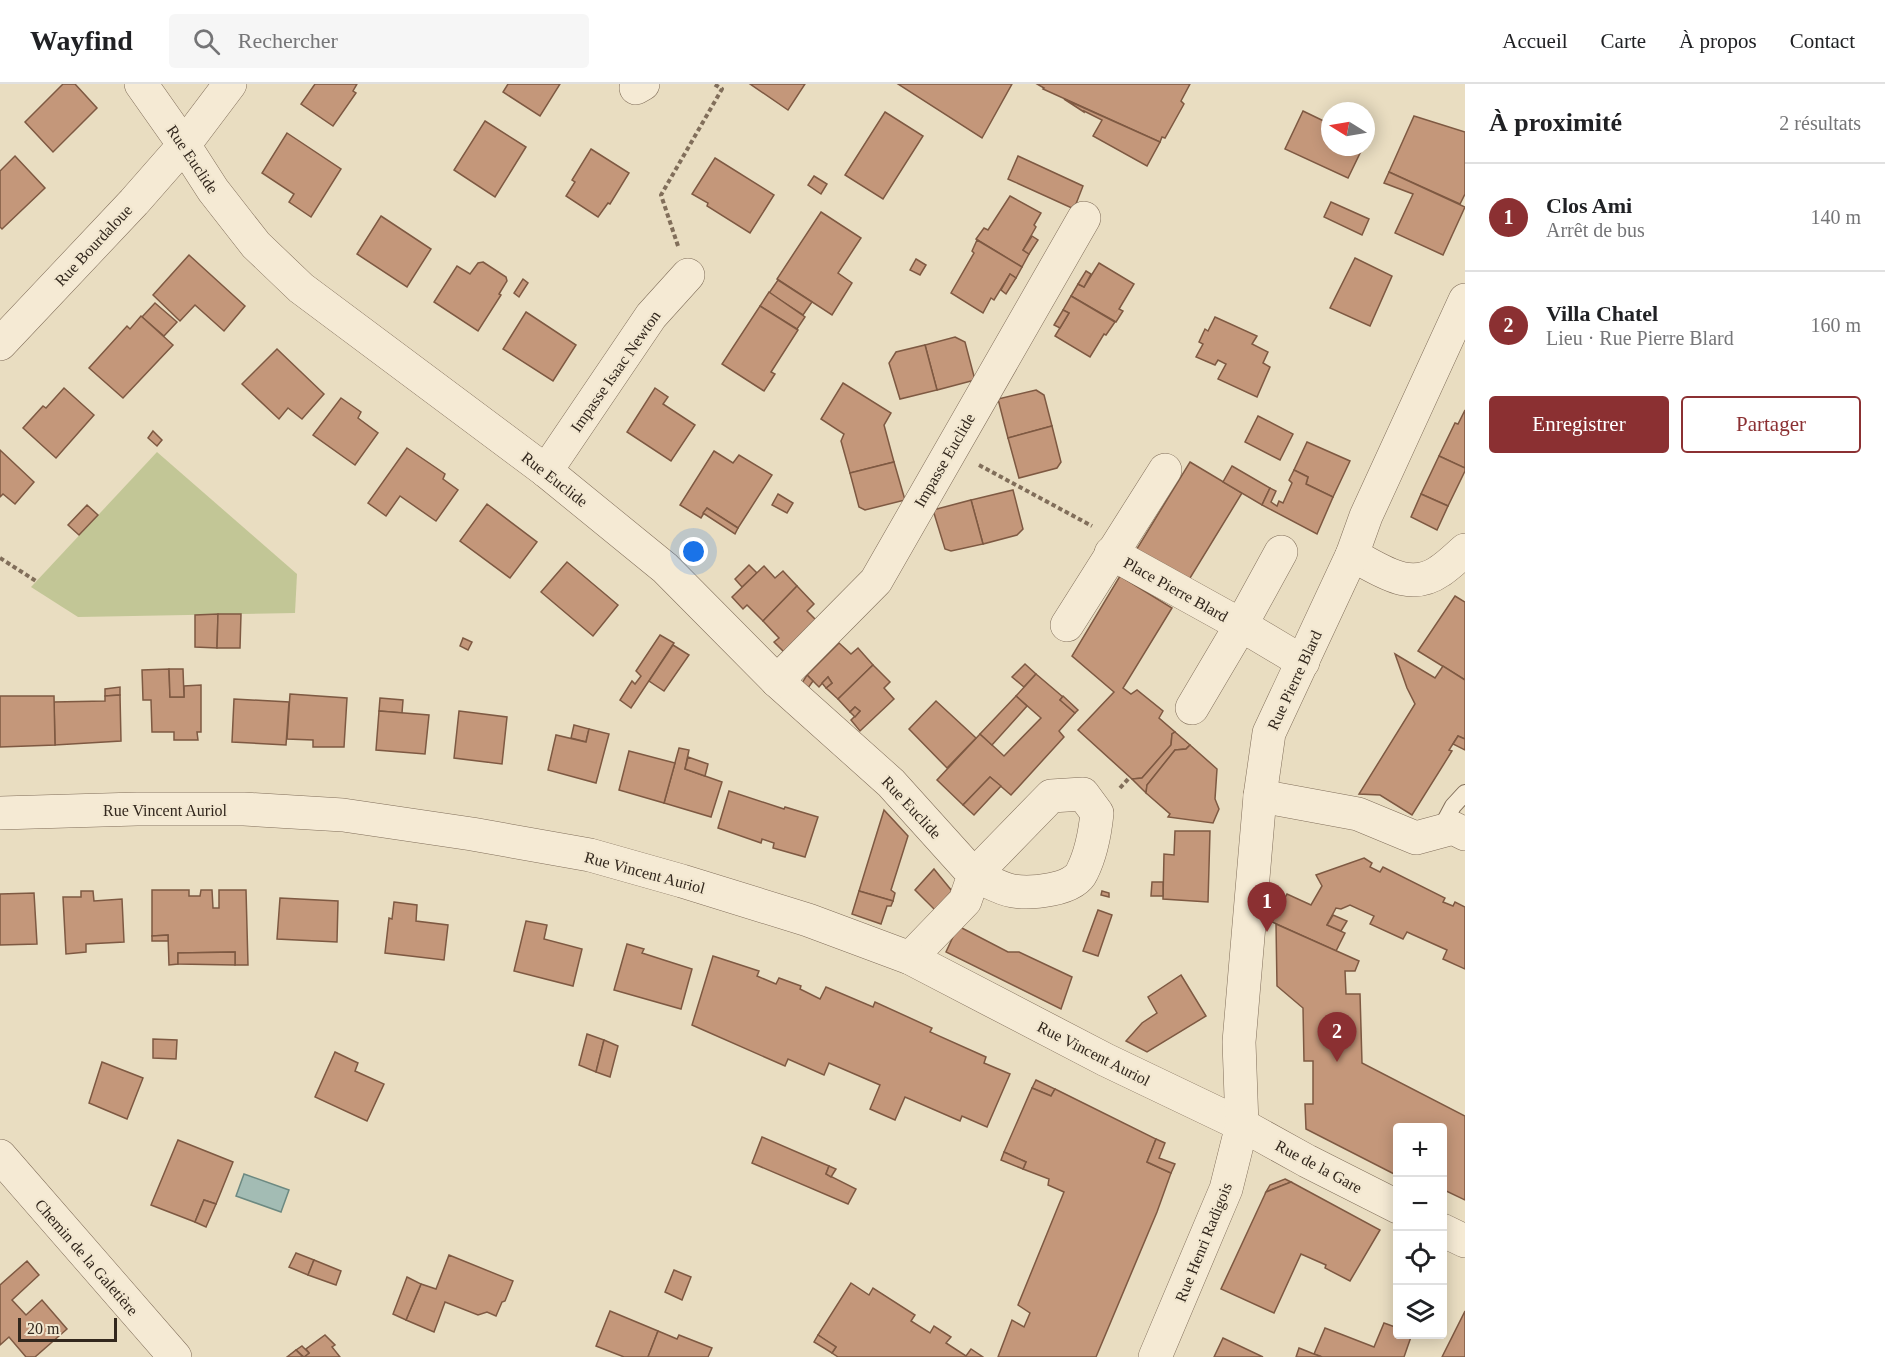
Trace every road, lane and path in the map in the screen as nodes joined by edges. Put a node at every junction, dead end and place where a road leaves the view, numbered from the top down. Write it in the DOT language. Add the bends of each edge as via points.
graph roads {
  1 [pos="141,84"];
  2 [pos="230,84"];
  3 [pos="714,84"];
  4 [pos="184,144"];
  5 [pos="1084,218"];
  6 [pos="688,275"];
  7 [pos="1465,300"];
  8 [pos="0,345"];
  9 [pos="950,449"];
  10 [pos="1165,470"];
  11 [pos="546,471"];
  12 [pos="1465,550"];
  13 [pos="1281,552"];
  14 [pos="1111,554"];
  15 [pos="1352,555"];
  16 [pos="0,558"];
  17 [pos="36,581"];
  18 [pos="1067,626"];
  19 [pos="1241,626"];
  20 [pos="1303,662"];
  21 [pos="777,681"];
  22 [pos="1192,708"];
  23 [pos="1465,793"];
  24 [pos="1260,796"];
  25 [pos="0,813"];
  26 [pos="1452,833"];
  27 [pos="910,958"];
  28 [pos="1242,1125"];
  29 [pos="0,1156"];
  30 [pos="1393,1204"];
  31 [pos="1445,1231"];
  32 [pos="1465,1241"];
  33 [pos="175,1357"];
  34 [pos="1155,1357"];
  1 -- 4 [label="street, Rue Euclide"];
  2 -- 4 [label="street, Rue Bourdaloue"];
  3 -- 6 [label="path" via="722,89 661,195"];
  4 -- 8 [label="street, Rue Bourdaloue"];
  4 -- 11 [label="street, Rue Euclide" via="213,190 256,245 301,288"];
  5 -- 9 [label="street, Impasse Euclide"];
  6 -- 11 [label="street, Impasse Isaac Newton" via="651,316"];
  7 -- 15 [label="street, Rue Pierre Blard" via="1366,516"];
  9 -- 14 [label="path" via="1107,534"];
  9 -- 21 [label="street, Impasse Euclide" via="876,581"];
  10 -- 14 [label="street, Place Pierre Blard"];
  11 -- 21 [label="street, Rue Euclide" via="665,568"];
  12 -- 15 [label="street" via="1438,572 1419,580 1400,580"];
  13 -- 19 [label="street, Place Pierre Blard"];
  14 -- 18 [label="street, Place Pierre Blard"];
  14 -- 19 [label="street, Place Pierre Blard"];
  15 -- 20 [label="street, Rue Pierre Blard"];
  16 -- 17 [label="path"];
  19 -- 20 [label="street, Place Pierre Blard"];
  19 -- 22 [label="street, Place Pierre Blard"];
  20 -- 24 [label="street, Rue Pierre Blard" via="1269,733"];
  21 -- 27 [label="street, Rue Euclide" via="891,783 974,875 965,901"];
  23 -- 26 [label="lane" via="1453,806"];
  24 -- 26 [label="street" via="1359,814 1416,838"];
  24 -- 28 [label="street, Rue Pierre Blard" via="1239,1042"];
  25 -- 27 [label="street, Rue Vincent Auriol" via="244,809 343,815 472,834 590,855 682,880"];
  27 -- 28 [label="street, Rue Vincent Auriol" via="1106,1060"];
  28 -- 30 [label="street, Rue de la Gare"];
  28 -- 34 [label="street, Rue Henri Radigois" via="1226,1189"];
  29 -- 33 [label="street, Chemin de la Galetière"];
  31 -- 32 [label="street"];
}
